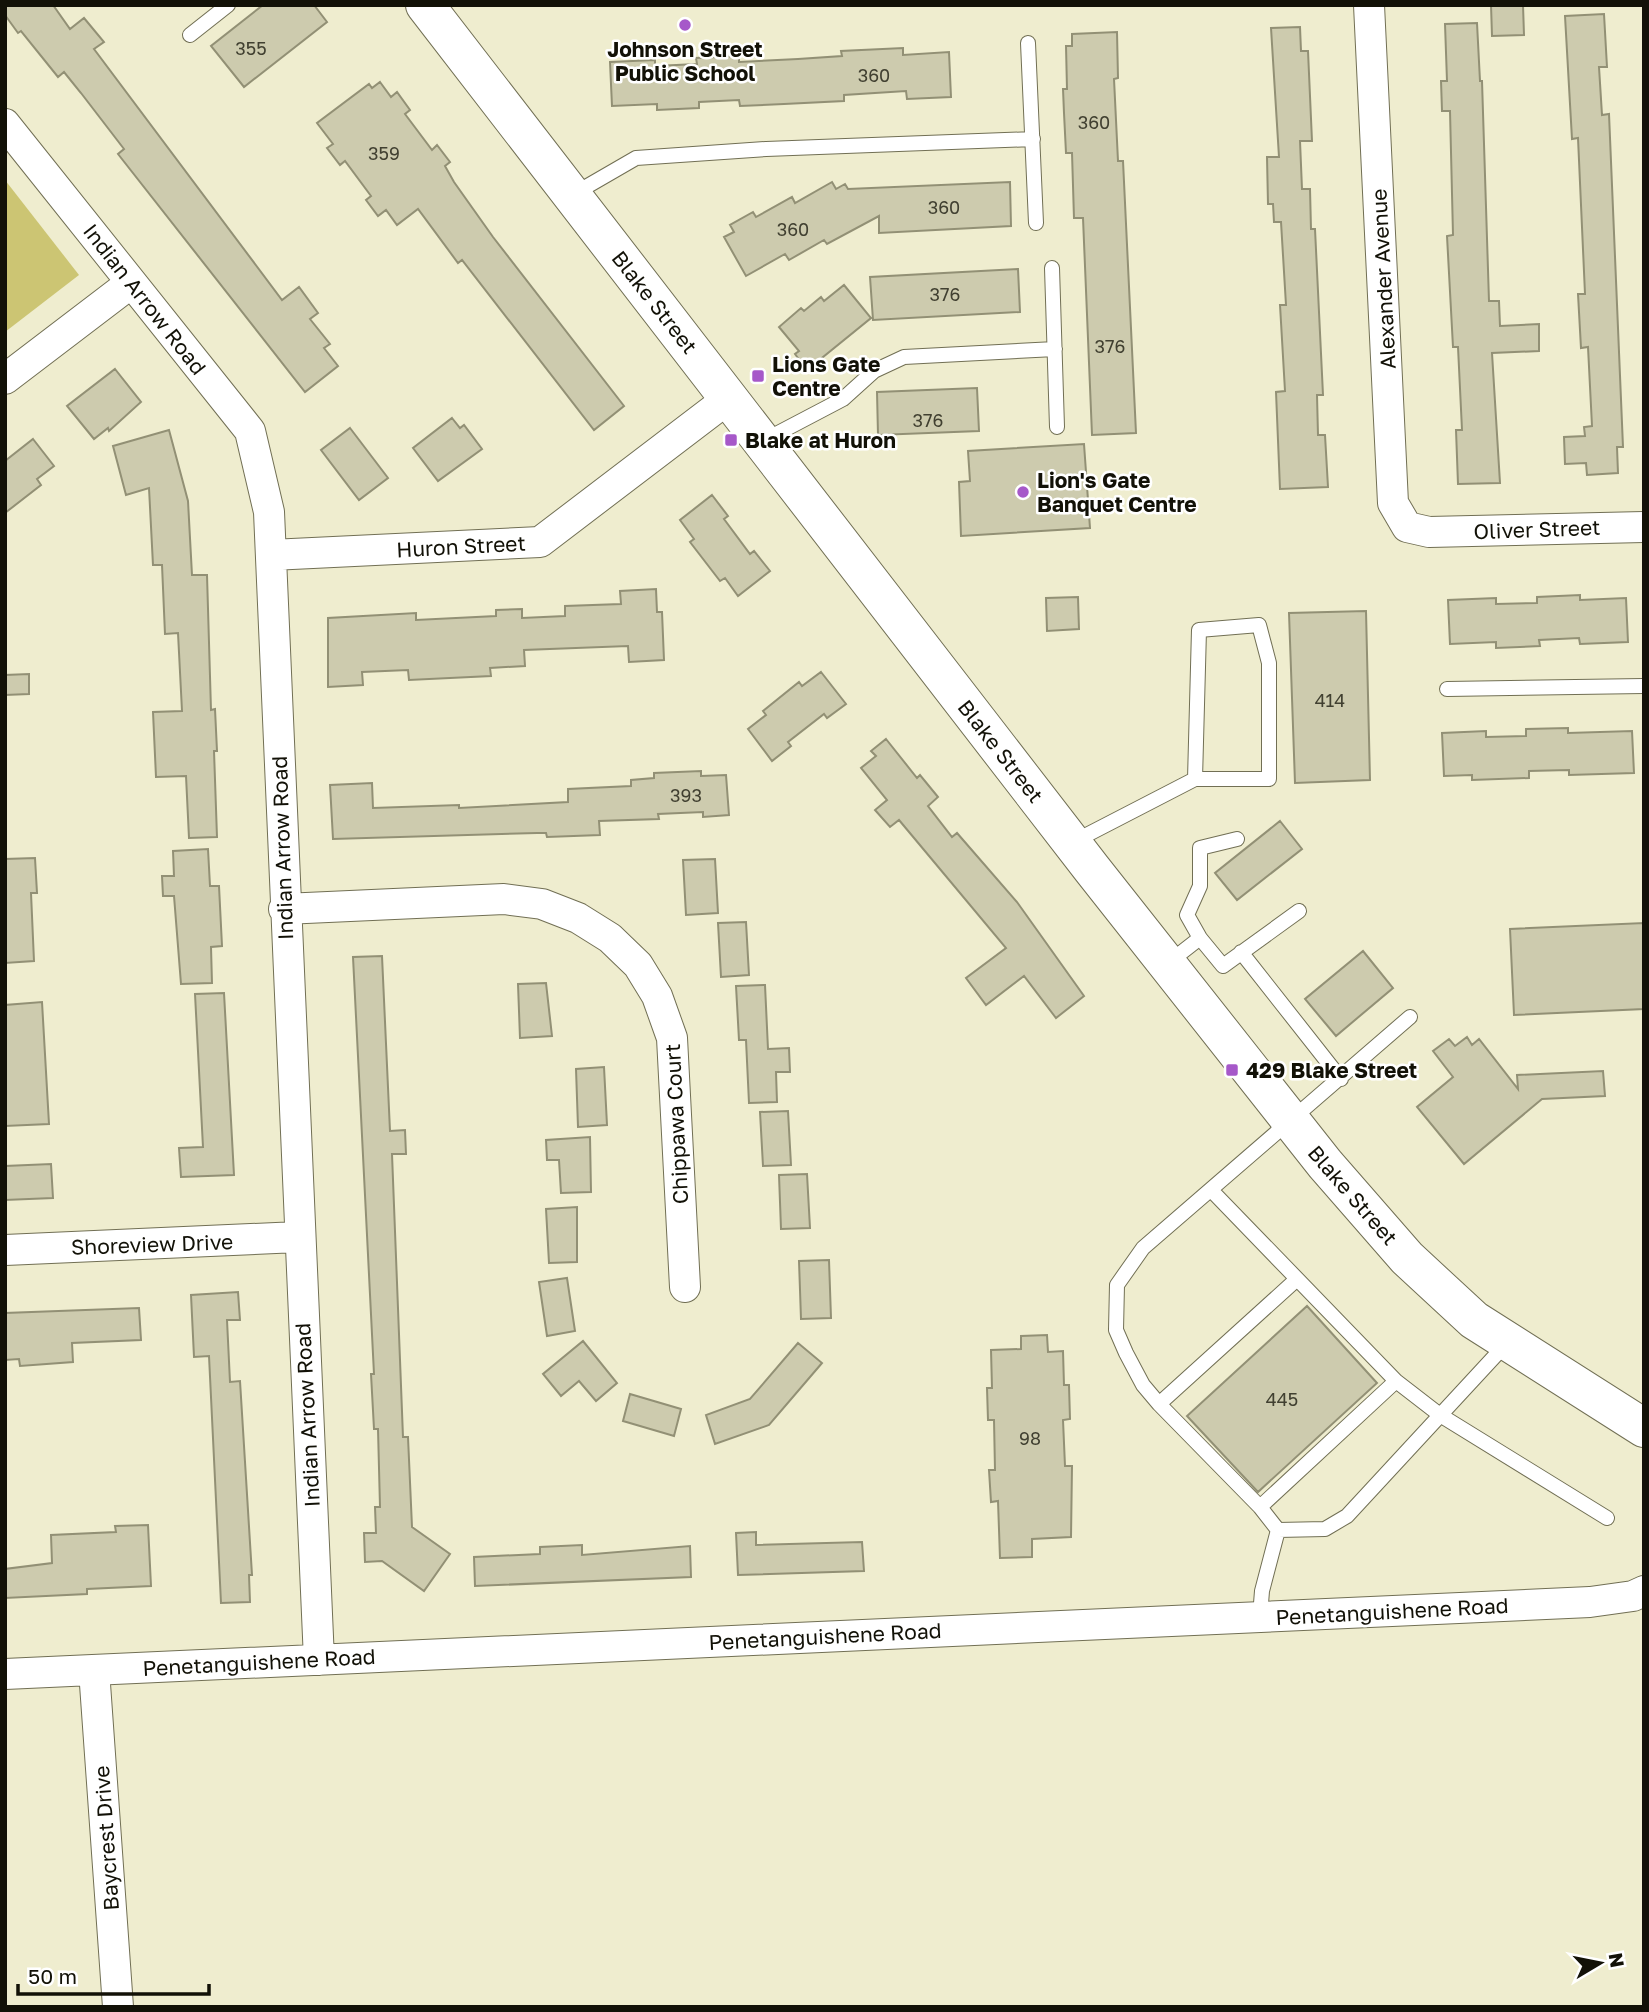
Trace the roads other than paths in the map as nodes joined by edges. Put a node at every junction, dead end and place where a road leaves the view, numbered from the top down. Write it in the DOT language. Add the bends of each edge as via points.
graph roads {
  1 [pos="228,5"];
  2 [pos="425,5"];
  3 [pos="1369,5"];
  4 [pos="190,35"];
  5 [pos="1028,43"];
  6 [pos="5,124"];
  7 [pos="1033,139"];
  8 [pos="572,195"];
  9 [pos="1036,223"];
  10 [pos="1052,268"];
  11 [pos="131,283"];
  12 [pos="1055,349"];
  13 [pos="5,379"];
  14 [pos="729,398"];
  15 [pos="1057,427"];
  16 [pos="763,441"];
  17 [pos="1644,527"];
  18 [pos="1429,532"];
  19 [pos="271,555"];
  20 [pos="1644,686"];
  21 [pos="1447,689"];
  22 [pos="1195,779"];
  23 [pos="1237,839"];
  24 [pos="1072,842"];
  25 [pos="284,909"];
  26 [pos="1299,911"];
  27 [pos="1200,938"];
  28 [pos="1241,952"];
  29 [pos="1167,964"];
  30 [pos="1410,1017"];
  31 [pos="1341,1079"];
  32 [pos="1291,1121"];
  33 [pos="1212,1191"];
  34 [pos="298,1237"];
  35 [pos="5,1250"];
  36 [pos="1297,1279"];
  37 [pos="685,1287"];
  38 [pos="1508,1342"];
  39 [pos="1396,1381"];
  40 [pos="1159,1404"];
  41 [pos="1440,1415"];
  42 [pos="1644,1428"];
  43 [pos="1260,1507"];
  44 [pos="1607,1518"];
  45 [pos="1278,1530"];
  46 [pos="1644,1591"];
  47 [pos="1260,1616"];
  48 [pos="319,1660"];
  49 [pos="94,1670"];
  50 [pos="5,1674"];
  51 [pos="118,2007"];
  1 -- 4 [label="lane"];
  2 -- 8 [label="main road, Blake Street"];
  3 -- 18 [label="street, Alexander Avenue" via="1393,503 1407,527"];
  5 -- 7 [label="lane"];
  6 -- 11 [label="street, Indian Arrow Road"];
  7 -- 8 [label="lane" via="636,158"];
  7 -- 9 [label="lane"];
  8 -- 14 [label="main road, Blake Street"];
  10 -- 12 [label="lane"];
  11 -- 13 [label="street"];
  11 -- 19 [label="street, Indian Arrow Road" via="250,431 269,512"];
  12 -- 15 [label="lane"];
  12 -- 16 [label="lane" via="904,357 874,371 843,399"];
  14 -- 16 [label="main road, Blake Street"];
  14 -- 19 [label="street, Huron Street" via="541,542"];
  16 -- 24 [label="main road, Blake Street"];
  17 -- 18 [label="street, Oliver Street"];
  19 -- 25 [label="street, Indian Arrow Road"];
  20 -- 21 [label="lane"];
  22 -- 22 [label="lane" via="1199,630 1259,625 1269,663 1269,779"];
  22 -- 24 [label="lane"];
  23 -- 27 [label="lane" via="1200,848 1199,886 1187,915"];
  24 -- 29 [label="main road, Blake Street"];
  25 -- 34 [label="street, Indian Arrow Road"];
  25 -- 37 [label="street, Chippawa Court" via="504,899 542,904 578,918 610,938 638,965 657,996 672,1038"];
  26 -- 28 [label="lane"];
  27 -- 28 [label="lane" via="1223,966"];
  27 -- 29 [label="lane"];
  28 -- 31 [label="lane"];
  29 -- 32 [label="main road, Blake Street"];
  30 -- 31 [label="lane"];
  31 -- 32 [label="lane"];
  32 -- 33 [label="lane"];
  32 -- 38 [label="main road, Blake Street" via="1407,1258 1474,1320"];
  33 -- 36 [label="lane"];
  33 -- 40 [label="lane" via="1143,1248 1118,1285 1116,1330 1143,1385"];
  34 -- 35 [label="street, Shoreview Drive"];
  34 -- 48 [label="street, Indian Arrow Road"];
  36 -- 39 [label="lane"];
  36 -- 40 [label="lane"];
  38 -- 41 [label="lane"];
  38 -- 42 [label="main road, Blake Street"];
  39 -- 41 [label="lane"];
  39 -- 43 [label="lane"];
  40 -- 43 [label="lane"];
  41 -- 44 [label="lane"];
  41 -- 45 [label="lane" via="1348,1516 1325,1529"];
  43 -- 45 [label="lane"];
  45 -- 47 [label="lane"];
  46 -- 47 [label="street, Penetanguishene Road" via="1590,1602"];
  47 -- 48 [label="street, Penetanguishene Road"];
  48 -- 49 [label="street, Penetanguishene Road"];
  49 -- 50 [label="street, Penetanguishene Road"];
  49 -- 51 [label="street, Baycrest Drive"];
}
